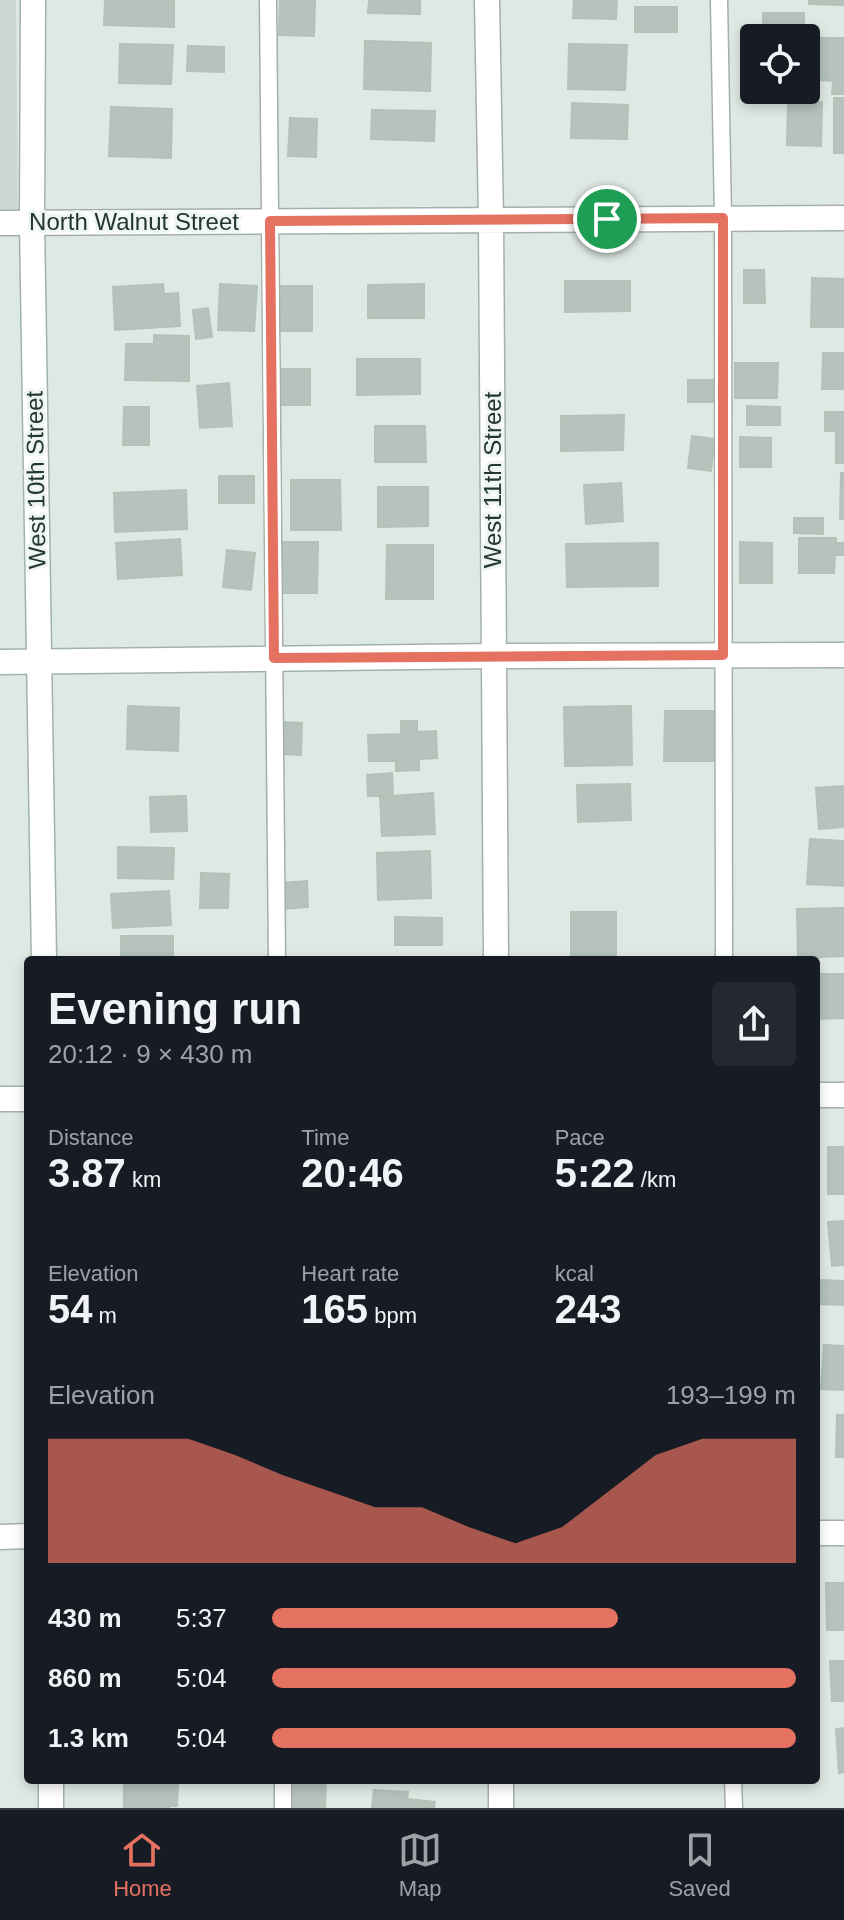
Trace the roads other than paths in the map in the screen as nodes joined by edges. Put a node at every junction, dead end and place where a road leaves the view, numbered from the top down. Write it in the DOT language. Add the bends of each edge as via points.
graph roads {
  1 [pos="33,0"];
  2 [pos="268,0"];
  3 [pos="487,0"];
  4 [pos="719,0"];
  5 [pos="723,218"];
  6 [pos="844,218"];
  7 [pos="491,220"];
  8 [pos="270,221"];
  9 [pos="0,223"];
  10 [pos="32,223"];
  11 [pos="723,655"];
  12 [pos="844,655"];
  13 [pos="494,656"];
  14 [pos="274,658"];
  15 [pos="0,662"];
  16 [pos="39,662"];
  17 [pos="44,956"];
  18 [pos="277,956"];
  19 [pos="496,956"];
  20 [pos="724,956"];
  21 [pos="820,1095"];
  22 [pos="844,1095"];
  23 [pos="0,1099"];
  24 [pos="24,1099"];
  25 [pos="820,1533"];
  26 [pos="844,1533"];
  27 [pos="24,1536"];
  28 [pos="0,1537"];
  29 [pos="51,1784"];
  30 [pos="283,1784"];
  31 [pos="501,1784"];
  32 [pos="733,1784"];
  33 [pos="51,1808"];
  34 [pos="283,1808"];
  35 [pos="501,1808"];
  36 [pos="734,1808"];
  1 -- 10 [label="street, West 10th Street"];
  2 -- 8 [label="lane"];
  3 -- 7 [label="street, West 11th Street"];
  4 -- 5 [label="lane"];
  5 -- 6 [label="street, North Walnut Street"];
  5 -- 7 [label="street, North Walnut Street"];
  5 -- 11 [label="lane"];
  7 -- 8 [label="street, North Walnut Street"];
  7 -- 13 [label="street, West 11th Street"];
  8 -- 10 [label="street, North Walnut Street"];
  8 -- 14 [label="lane"];
  9 -- 10 [label="street, North Walnut Street"];
  10 -- 16 [label="street, West 10th Street"];
  11 -- 12 [label="street"];
  11 -- 13 [label="street"];
  11 -- 20 [label="lane"];
  13 -- 14 [label="street"];
  13 -- 19 [label="street, West 11th Street"];
  14 -- 16 [label="street"];
  14 -- 18 [label="lane"];
  15 -- 16 [label="street"];
  16 -- 17 [label="street, West 10th Street"];
  21 -- 22 [label="street"];
  23 -- 24 [label="street"];
  25 -- 26 [label="street"];
  27 -- 28 [label="street"];
  29 -- 33 [label="street"];
  30 -- 34 [label="lane"];
  31 -- 35 [label="street"];
  32 -- 36 [label="lane"];
}
